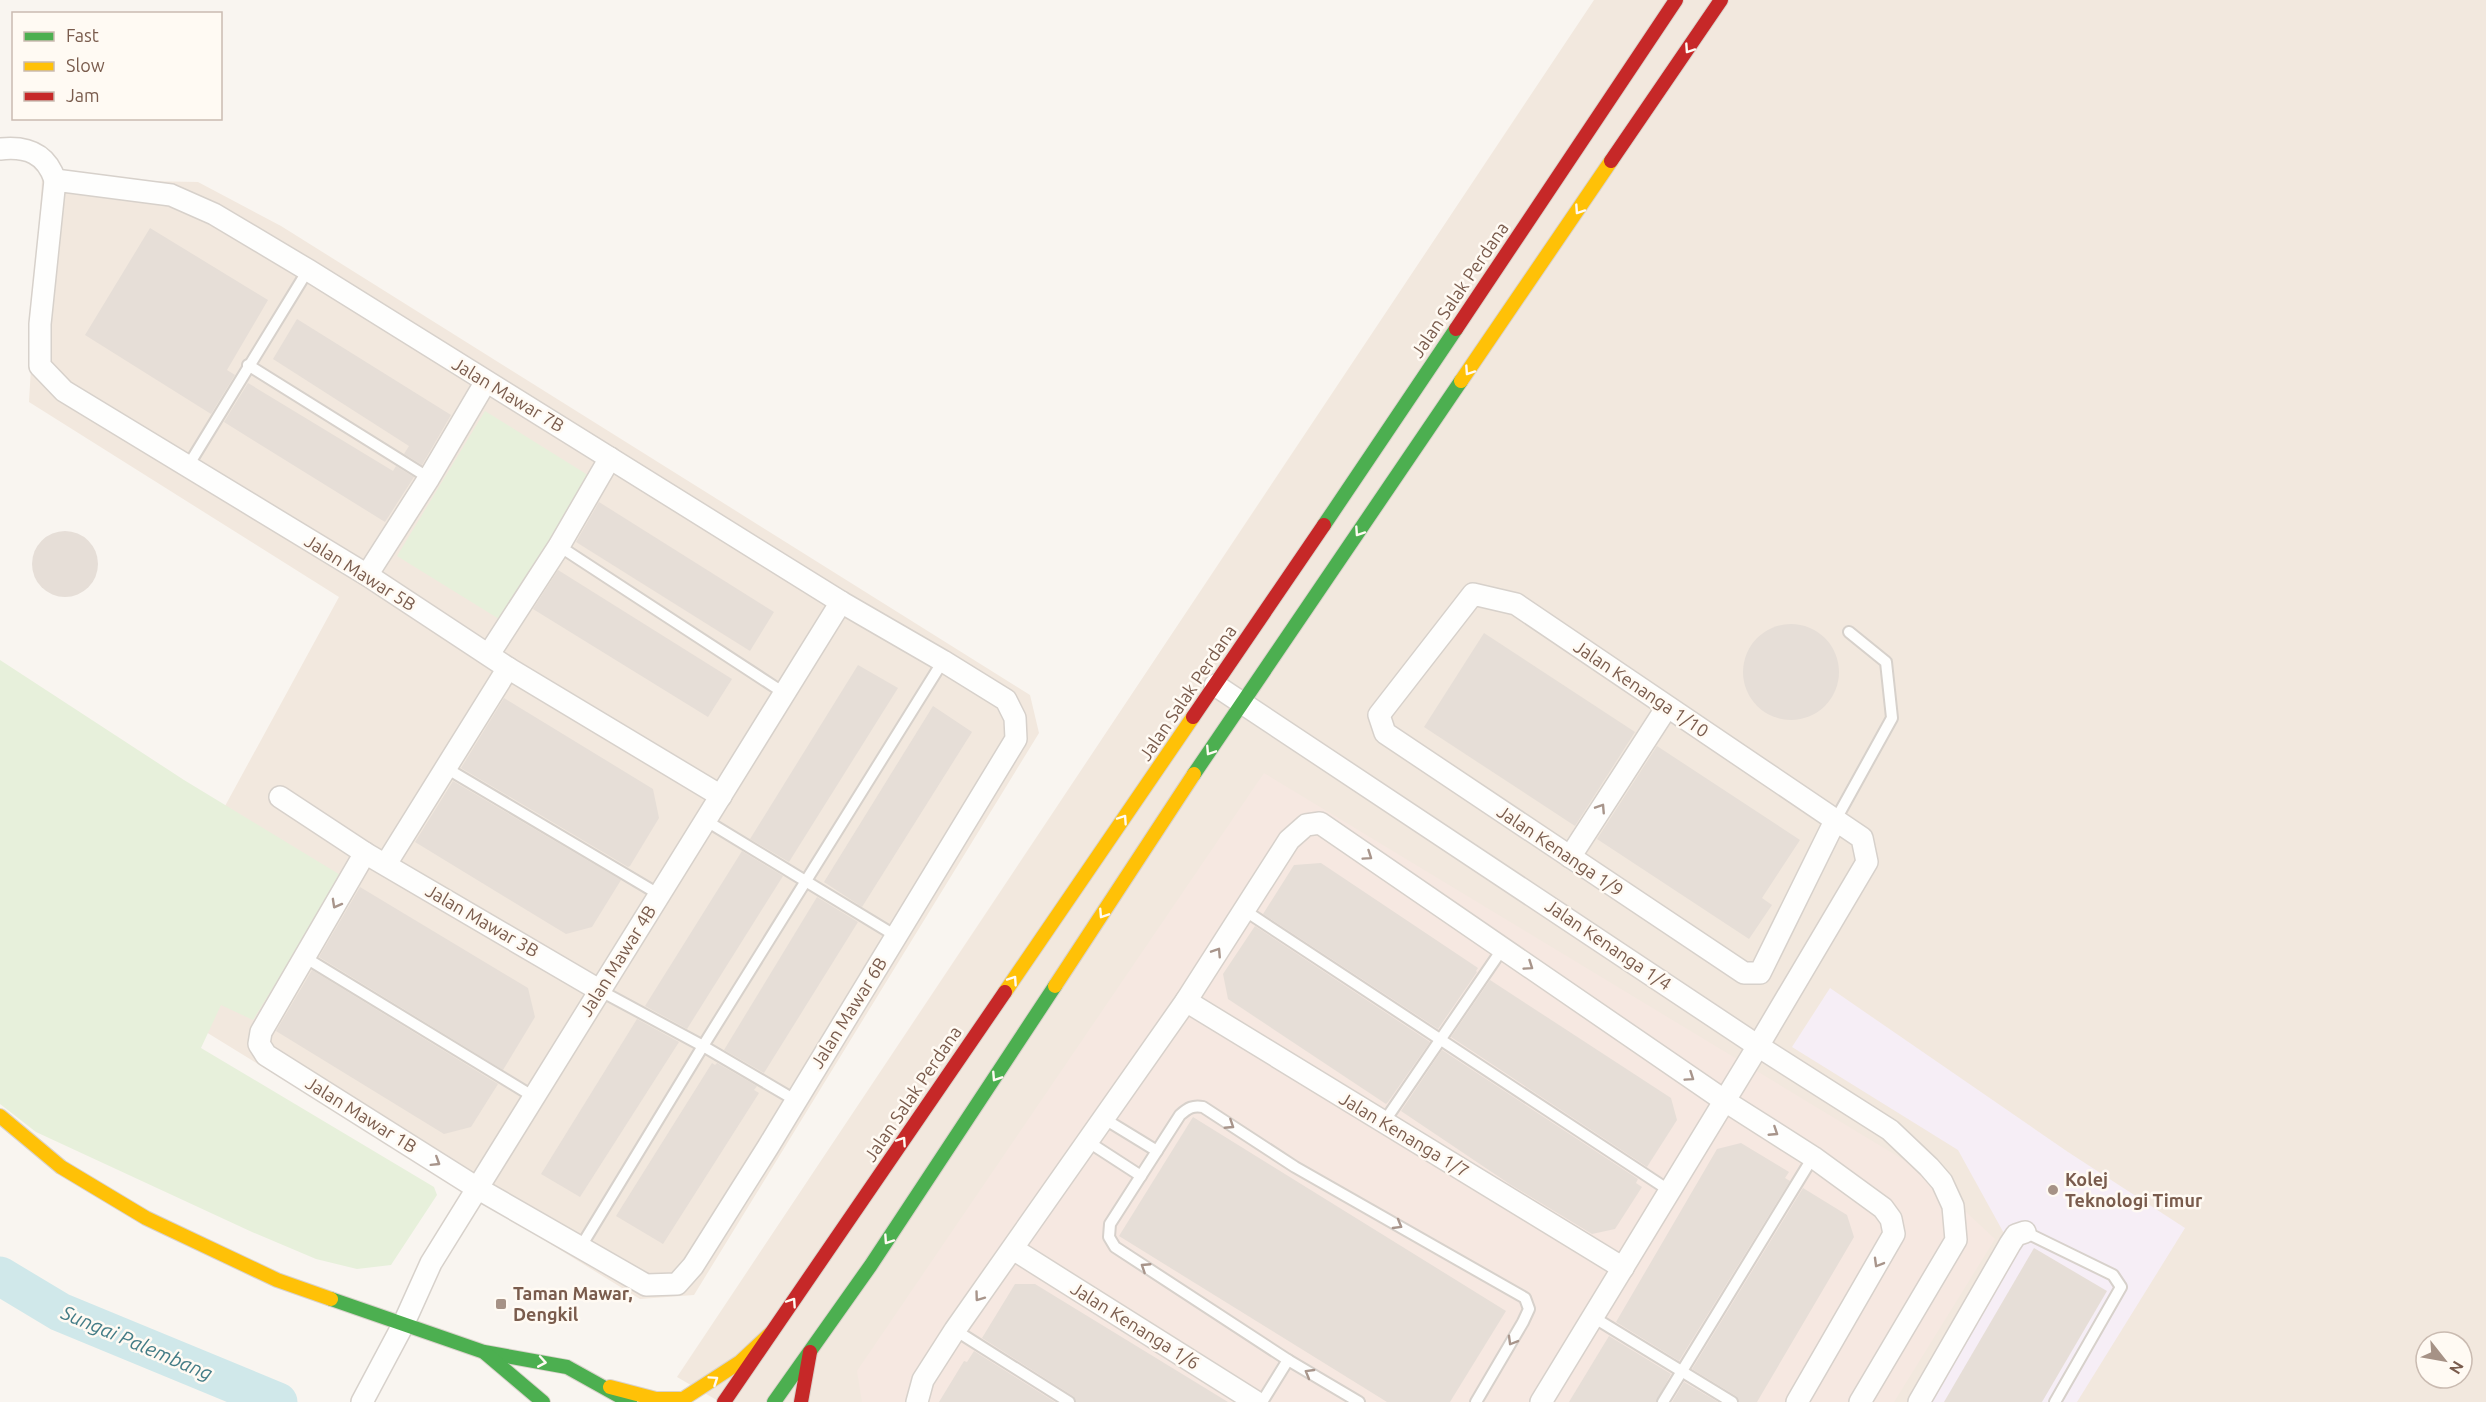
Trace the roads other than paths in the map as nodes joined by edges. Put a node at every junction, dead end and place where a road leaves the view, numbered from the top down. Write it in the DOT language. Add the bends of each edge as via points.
graph roads {
  1 [pos="1676,0"];
  2 [pos="1721,0"];
  3 [pos="0,149"];
  4 [pos="55,180"];
  5 [pos="308,270"];
  6 [pos="248,365"];
  7 [pos="485,383"];
  8 [pos="610,458"];
  9 [pos="188,466"];
  10 [pos="429,478"];
  11 [pos="559,546"];
  12 [pos="367,575"];
  13 [pos="841,602"];
  14 [pos="1849,632"];
  15 [pos="1430,650"];
  16 [pos="489,654"];
  17 [pos="943,660"];
  18 [pos="508,668"];
  19 [pos="1215,685"];
  20 [pos="784,693"];
  21 [pos="1242,702"];
  22 [pos="1667,706"];
  23 [pos="1016,739"];
  24 [pos="446,768"];
  25 [pos="721,796"];
  26 [pos="280,797"];
  27 [pos="705,820"];
  28 [pos="1835,821"];
  29 [pos="365,853"];
  30 [pos="1570,857"];
  31 [pos="386,864"];
  32 [pos="807,882"];
  33 [pos="660,895"];
  34 [pos="1244,910"];
  35 [pos="896,936"];
  36 [pos="1503,948"];
  37 [pos="306,958"];
  38 [pos="599,990"];
  39 [pos="1186,1001"];
  40 [pos="1439,1039"];
  41 [pos="703,1046"];
  42 [pos="1758,1046"];
  43 [pos="534,1097"];
  44 [pos="795,1100"];
  45 [pos="1725,1101"];
  46 [pos="0,1116"];
  47 [pos="1103,1118"];
  48 [pos="1384,1122"];
  49 [pos="1087,1141"];
  50 [pos="1156,1151"];
  51 [pos="1813,1157"];
  52 [pos="1141,1176"];
  53 [pos="477,1188"];
  54 [pos="1670,1191"];
  55 [pos="2025,1232"];
  56 [pos="580,1248"];
  57 [pos="1013,1249"];
  58 [pos="1623,1268"];
  59 [pos="676,1284"];
  60 [pos="1593,1317"];
  61 [pos="403,1324"];
  62 [pos="955,1330"];
  63 [pos="771,1333"];
  64 [pos="484,1352"];
  65 [pos="810,1352"];
  66 [pos="1288,1360"];
  67 [pos="1682,1371"];
  68 [pos="600,1384"];
  69 [pos="362,1402"];
  70 [pos="543,1402"];
  71 [pos="630,1402"];
  72 [pos="724,1402"];
  73 [pos="774,1402"];
  74 [pos="801,1402"];
  75 [pos="917,1402"];
  76 [pos="1069,1402"];
  77 [pos="1256,1402"];
  78 [pos="1262,1402"];
  79 [pos="1359,1402"];
  80 [pos="1476,1402"];
  81 [pos="1541,1402"];
  82 [pos="1663,1402"];
  83 [pos="1732,1402"];
  84 [pos="1797,1402"];
  85 [pos="1860,1402"];
  86 [pos="1919,1402"];
  87 [pos="2055,1402"];
  1 -- 19 [label="street, Jalan Salak Perdana"];
  2 -- 21 [label="street, one-way"];
  3 -- 4 [label="street" via="27,149 41,155"];
  4 -- 5 [label="street, Jalan Mawar 7B" via="171,195 214,214"];
  4 -- 9 [label="street, Jalan Mawar 5B" via="40,324 40,366 64,391"];
  5 -- 6 [label="lane"];
  5 -- 7 [label="street, Jalan Mawar 7B"];
  6 -- 9 [label="lane"];
  6 -- 10 [label="lane"];
  7 -- 8 [label="street, Jalan Mawar 7B"];
  7 -- 10 [label="street"];
  8 -- 11 [label="street"];
  8 -- 13 [label="street, Jalan Mawar 7B"];
  9 -- 12 [label="street, Jalan Mawar 5B"];
  10 -- 12 [label="street"];
  11 -- 16 [label="street"];
  11 -- 20 [label="lane"];
  12 -- 16 [label="street, Jalan Mawar 5B"];
  13 -- 17 [label="street, Jalan Mawar 7B"];
  13 -- 20 [label="street, Jalan Mawar 4B"];
  14 -- 28 [label="lane" via="1886,662 1892,718"];
  15 -- 22 [label="street, Jalan Kenanga 1/10" via="1473,594 1516,604"];
  15 -- 30 [label="street, Jalan Kenanga 1/9" via="1379,715 1385,733"];
  16 -- 18 [label="street, Jalan Mawar 5B"];
  17 -- 23 [label="street, Jalan Mawar 7B" via="1006,700 1015,718"];
  17 -- 32 [label="lane"];
  18 -- 24 [label="street"];
  18 -- 25 [label="street, Jalan Mawar 5B"];
  19 -- 21 [label="street, Jalan Kenanga 1/4"];
  63 -- 19 [label="street, Jalan Salak Perdana, one-way"];
  20 -- 25 [label="street, Jalan Mawar 4B"];
  21 -- 42 [label="street, Jalan Kenanga 1/4"];
  21 -- 65 [label="street, one-way" via="956,1138"];
  22 -- 28 [label="street, Jalan Kenanga 1/10"];
  30 -- 22 [label="street, one-way"];
  23 -- 35 [label="street, Jalan Mawar 6B"];
  24 -- 31 [label="street"];
  24 -- 33 [label="lane"];
  25 -- 27 [label="street, Jalan Mawar 4B"];
  26 -- 29 [label="street, Jalan Mawar 3B"];
  27 -- 32 [label="lane"];
  27 -- 33 [label="street, Jalan Mawar 4B"];
  28 -- 30 [label="street, Jalan Kenanga 1/9" via="1760,973 1744,973"];
  28 -- 42 [label="street, Jalan Kenanga 1/10" via="1862,838 1867,862"];
  29 -- 31 [label="street, Jalan Mawar 3B"];
  29 -- 37 [label="street, one-way"];
  31 -- 38 [label="street, Jalan Mawar 3B"];
  32 -- 35 [label="lane"];
  32 -- 41 [label="lane"];
  33 -- 38 [label="street, Jalan Mawar 4B"];
  34 -- 36 [label="street, one-way" via="1289,840 1306,825 1320,823"];
  39 -- 34 [label="street, one-way"];
  34 -- 40 [label="lane"];
  35 -- 44 [label="street, Jalan Mawar 6B"];
  36 -- 40 [label="lane"];
  36 -- 45 [label="street, one-way"];
  37 -- 43 [label="lane"];
  37 -- 53 [label="street, Jalan Mawar 1B, one-way" via="261,1032 259,1044 266,1055"];
  38 -- 41 [label="lane"];
  38 -- 43 [label="street, Jalan Mawar 4B"];
  39 -- 47 [label="street"];
  39 -- 48 [label="street, Jalan Kenanga 1/7"];
  40 -- 48 [label="lane"];
  40 -- 54 [label="lane"];
  41 -- 44 [label="lane"];
  41 -- 56 [label="lane"];
  42 -- 45 [label="street"];
  42 -- 85 [label="street, Jalan Kenanga 1/4" via="1890,1130 1942,1182 1953,1206 1956,1240"];
  43 -- 53 [label="street, Jalan Mawar 4B"];
  44 -- 59 [label="street, Jalan Mawar 6B" via="693,1266"];
  45 -- 51 [label="street, one-way"];
  45 -- 54 [label="street"];
  46 -- 61 [label="street" via="61,1167 146,1218 278,1280"];
  47 -- 49 [label="street"];
  47 -- 50 [label="lane"];
  48 -- 58 [label="street, Jalan Kenanga 1/7"];
  49 -- 52 [label="lane"];
  49 -- 57 [label="street"];
  50 -- 52 [label="lane"];
  50 -- 80 [label="lane, one-way" via="1180,1115 1195,1106 1203,1107 1295,1167 1525,1298 1529,1308 1523,1322"];
  51 -- 67 [label="lane"];
  51 -- 84 [label="street, one-way" via="1883,1208 1891,1219 1894,1234"];
  66 -- 52 [label="lane, one-way" via="1115,1247 1109,1237 1110,1224"];
  53 -- 56 [label="street, Jalan Mawar 1B"];
  53 -- 61 [label="street, Jalan Mawar 4B" via="430,1263"];
  54 -- 58 [label="street"];
  55 -- 86 [label="street" via="2016,1235 2010,1244"];
  55 -- 87 [label="lane" via="2113,1275 2121,1287"];
  56 -- 59 [label="street, Jalan Mawar 1B" via="645,1285"];
  57 -- 62 [label="street, one-way"];
  57 -- 77 [label="street, Jalan Kenanga 1/6"];
  58 -- 60 [label="street"];
  60 -- 67 [label="lane"];
  60 -- 81 [label="street"];
  61 -- 64 [label="street"];
  61 -- 69 [label="street, Jalan Mawar 4B"];
  62 -- 75 [label="street" via="922,1380"];
  62 -- 76 [label="lane"];
  68 -- 63 [label="street, one-way" via="656,1399 683,1399 721,1376"];
  63 -- 72 [label="street, Jalan Salak Perdana"];
  64 -- 68 [label="street, one-way" via="567,1367"];
  64 -- 70 [label="street"];
  65 -- 73 [label="street"];
  65 -- 74 [label="street"];
  66 -- 78 [label="lane"];
  79 -- 66 [label="lane, one-way"];
  67 -- 82 [label="lane"];
  67 -- 83 [label="lane"];
  68 -- 71 [label="street"];
}
